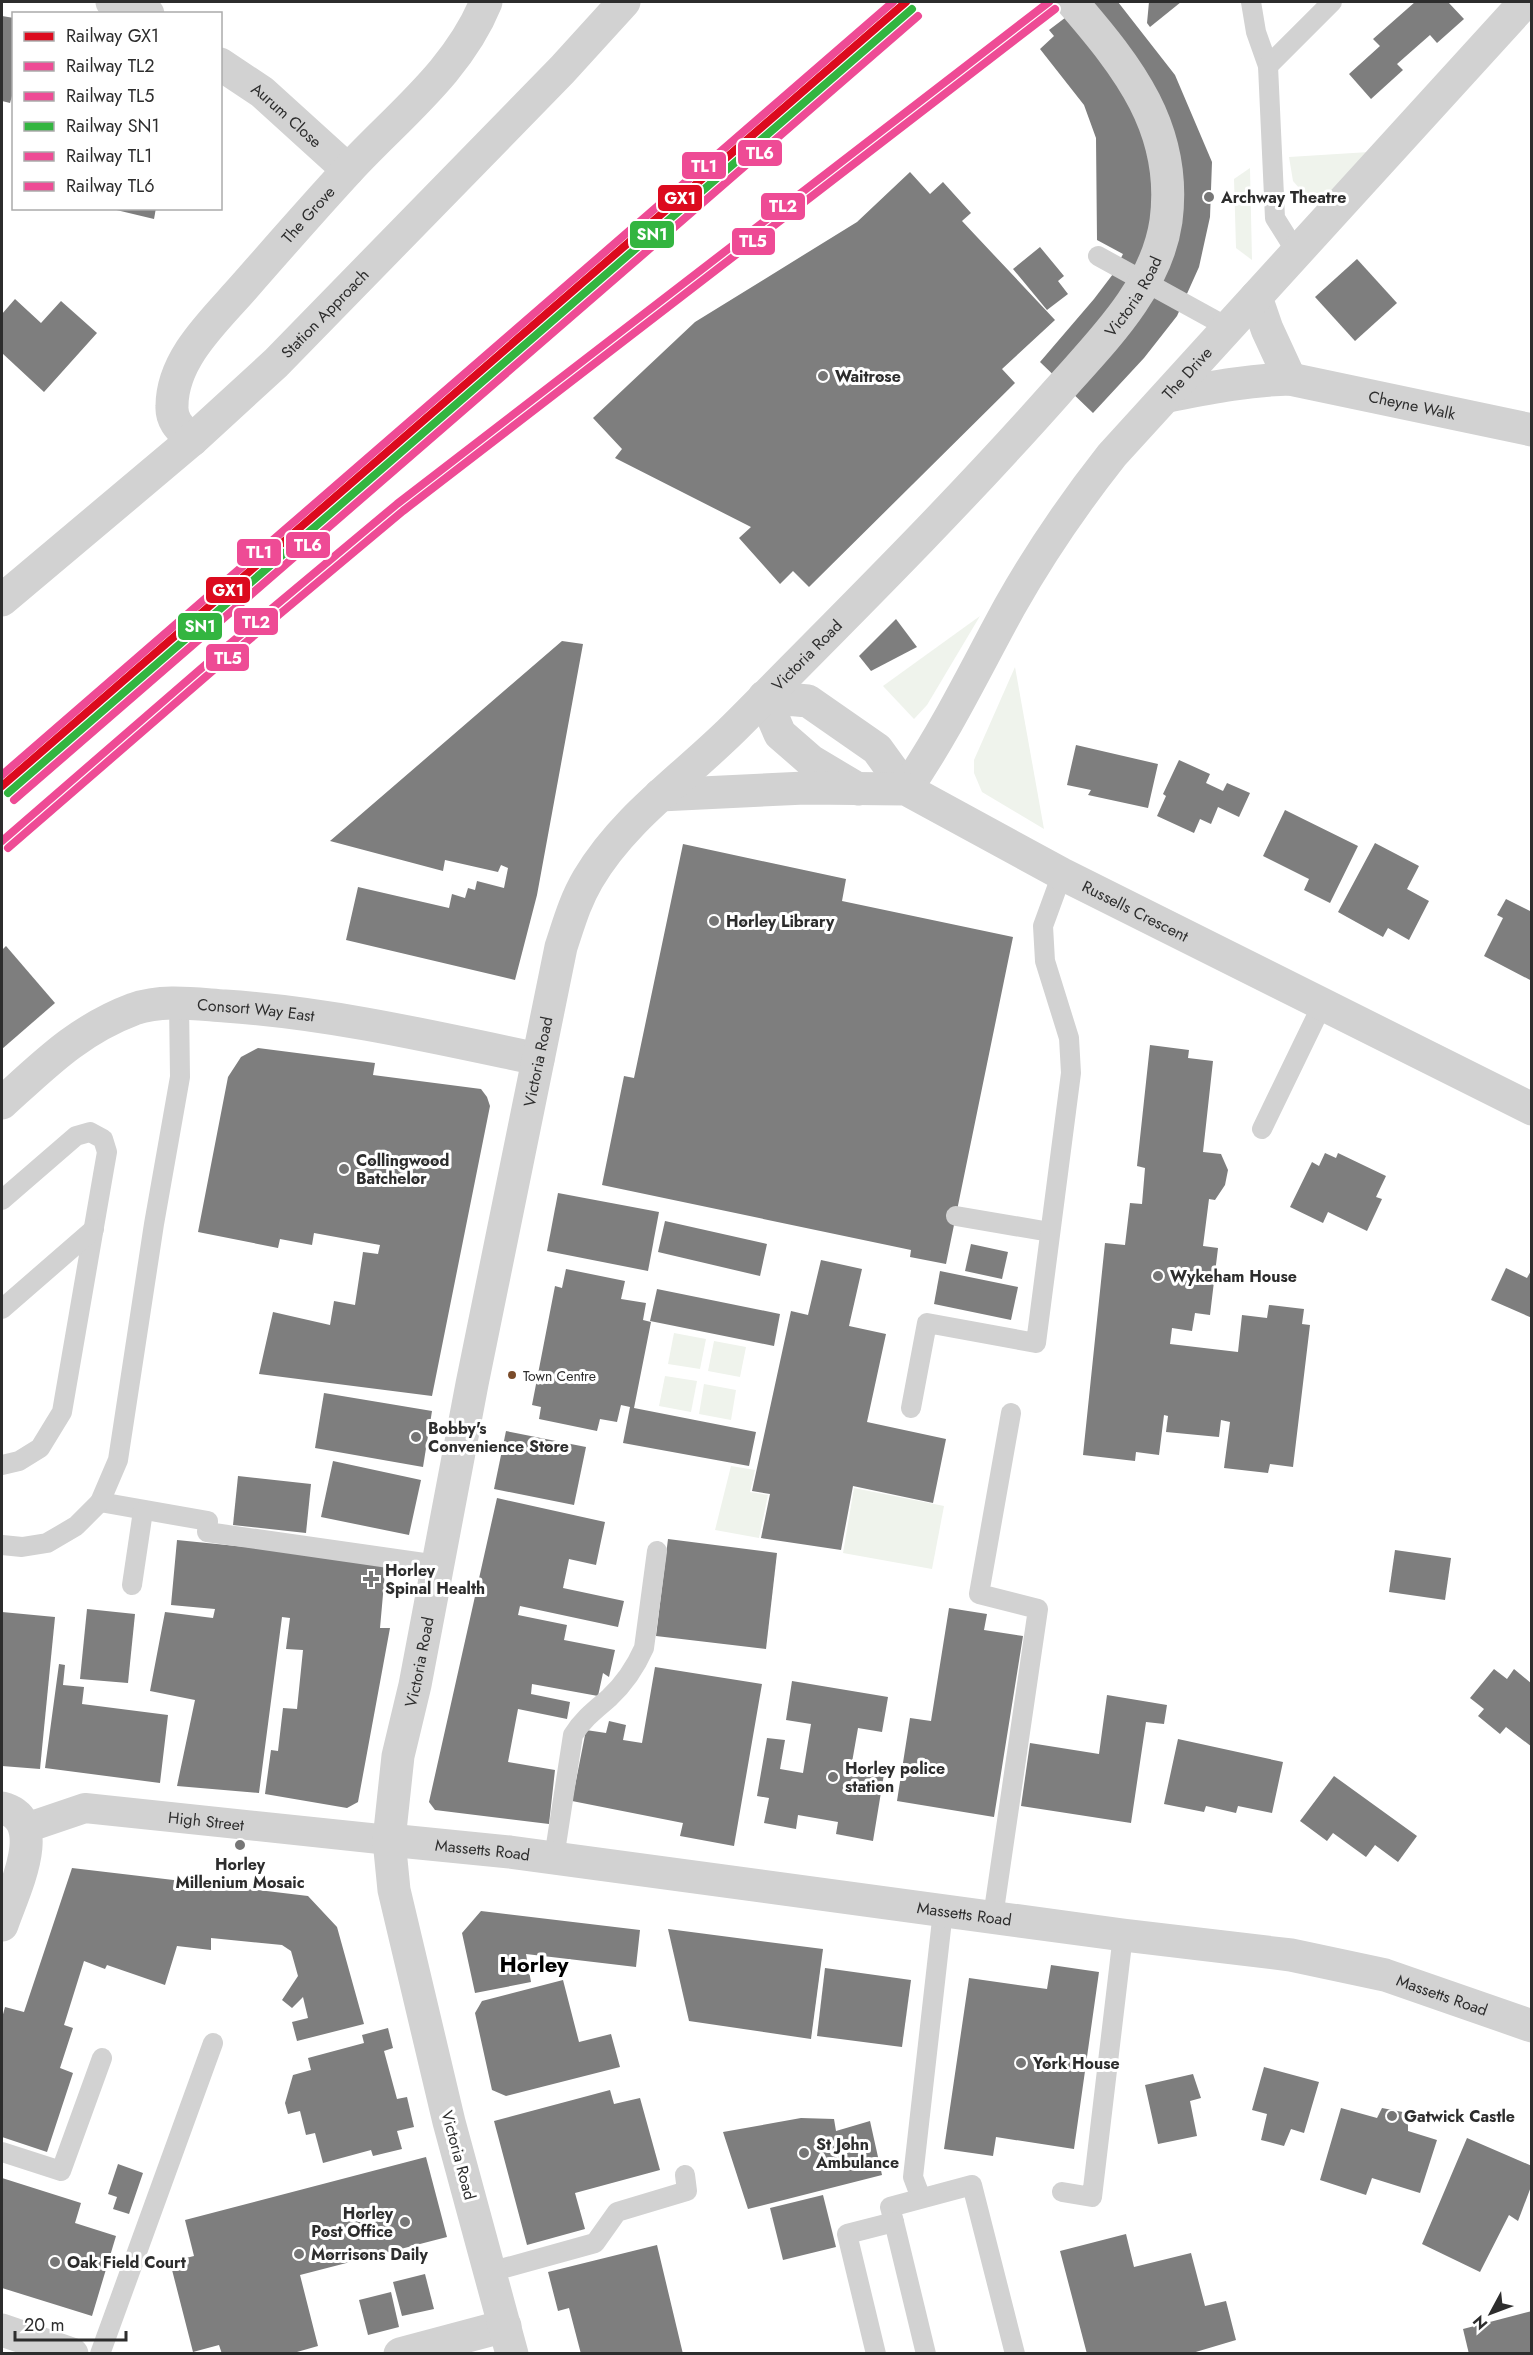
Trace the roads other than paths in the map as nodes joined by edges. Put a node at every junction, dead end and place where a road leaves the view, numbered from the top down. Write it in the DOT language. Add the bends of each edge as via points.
graph roads {
  1 [pos="112,2"];
  2 [pos="486,2"];
  3 [pos="624,2"];
  4 [pos="1251,2"];
  5 [pos="1332,2"];
  6 [pos="1525,2"];
  7 [pos="1075,5"];
  8 [pos="145,12"];
  9 [pos="222,65"];
  10 [pos="1269,66"];
  11 [pos="348,170"];
  12 [pos="1297,253"];
  13 [pos="1098,256"];
  14 [pos="1256,297"];
  15 [pos="1229,328"];
  16 [pos="1290,379"];
  17 [pos="1168,396"];
  18 [pos="1532,430"];
  19 [pos="192,440"];
  20 [pos="5,591"];
  21 [pos="764,697"];
  22 [pos="906,789"];
  23 [pos="860,790"];
  24 [pos="660,795"];
  25 [pos="1062,874"];
  26 [pos="179,1003"];
  27 [pos="1322,1005"];
  28 [pos="538,1059"];
  29 [pos="2,1102"];
  30 [pos="1532,1109"];
  31 [pos="1262,1129"];
  32 [pos="2,1200"];
  33 [pos="956,1216"];
  34 [pos="94,1229"];
  35 [pos="1050,1232"];
  36 [pos="2,1309"];
  37 [pos="911,1408"];
  38 [pos="1011,1413"];
  39 [pos="2,1464"];
  40 [pos="100,1502"];
  41 [pos="144,1511"];
  42 [pos="2,1545"];
  43 [pos="657,1551"];
  44 [pos="438,1565"];
  45 [pos="132,1585"];
  46 [pos="13,1815"];
  47 [pos="389,1840"];
  48 [pos="554,1858"];
  49 [pos="943,1911"];
  50 [pos="993,1917"];
  51 [pos="2,1925"];
  52 [pos="1123,1935"];
  53 [pos="1532,2026"];
  54 [pos="213,2043"];
  55 [pos="102,2058"];
  56 [pos="2,2152"];
  57 [pos="685,2175"];
  58 [pos="1062,2192"];
  59 [pos="921,2198"];
  60 [pos="894,2222"];
  61 [pos="490,2272"];
  62 [pos="2,2330"];
  63 [pos="509,2340"];
  64 [pos="72,2354"];
  65 [pos="100,2354"];
  66 [pos="400,2354"];
  67 [pos="876,2354"];
  68 [pos="926,2354"];
  69 [pos="1015,2354"];
  1 -- 8 [label="street"];
  2 -- 11 [label="street, The Grove" via="462,49 425,94"];
  3 -- 19 [label="street, Station Approach" via="276,363"];
  4 -- 10 [label="lane" via="1256,32"];
  5 -- 10 [label="lane"];
  6 -- 12 [label="street, The Drive"];
  7 -- 21 [label="street, Victoria Road" via="1137,85 1160,133 1167,178 1166,222 1156,259 1114,327 983,475"];
  9 -- 11 [label="street, Aurum Close" via="262,92"];
  10 -- 12 [label="lane" via="1275,218"];
  11 -- 19 [label="street, The Grove" via="196,341 173,394 171,409 176,424"];
  12 -- 14 [label="street, The Drive"];
  13 -- 15 [label="lane"];
  14 -- 15 [label="street, The Drive"];
  14 -- 16 [label="street"];
  15 -- 17 [label="street, The Drive"];
  16 -- 17 [label="street, Cheyne Walk" via="1233,383"];
  16 -- 18 [label="street, Cheyne Walk"];
  17 -- 22 [label="street, The Drive" via="1112,455 1053,534 931,754"];
  19 -- 20 [label="street, Station Approach"];
  21 -- 22 [label="street" via="808,701 877,749"];
  21 -- 23 [label="street" via="780,734 812,761"];
  21 -- 24 [label="street, Victoria Road"];
  22 -- 23 [label="street, Russells Crescent"];
  22 -- 25 [label="street, Russells Crescent"];
  23 -- 24 [label="street, Russells Crescent" via="805,788"];
  24 -- 28 [label="street, Victoria Road" via="629,825 589,878 572,910"];
  25 -- 27 [label="street, Russells Crescent"];
  25 -- 35 [label="lane" via="1043,926 1045,961 1069,1038 1071,1073"];
  26 -- 28 [label="street, Consort Way East" via="259,1008 349,1022"];
  26 -- 29 [label="street, Consort Way East" via="136,1009 76,1037"];
  26 -- 40 [label="lane" via="180,1077 118,1460"];
  27 -- 30 [label="street, Russells Crescent"];
  27 -- 31 [label="lane"];
  28 -- 44 [label="street, Victoria Road"];
  32 -- 34 [label="lane" via="76,1136 90,1132 103,1139 107,1152"];
  33 -- 35 [label="lane"];
  34 -- 36 [label="lane"];
  34 -- 39 [label="lane" via="62,1412 40,1448 19,1461"];
  35 -- 37 [label="lane" via="1036,1343 927,1323"];
  38 -- 50 [label="lane" via="979,1594 1038,1608"];
  40 -- 41 [label="lane"];
  40 -- 42 [label="lane" via="76,1526 47,1543"];
  41 -- 44 [label="lane" via="208,1521 207,1532"];
  41 -- 45 [label="lane"];
  43 -- 48 [label="lane" via="641,1655 611,1696 582,1721 573,1735"];
  44 -- 47 [label="street, Victoria Road" via="398,1756"];
  46 -- 47 [label="street, High Street" via="85,1808"];
  46 -- 51 [label="street" via="28,1846"];
  47 -- 48 [label="street, Massetts Road"];
  47 -- 61 [label="street, Victoria Road" via="394,1890 449,2122"];
  48 -- 49 [label="street, Massetts Road"];
  49 -- 50 [label="street, Massetts Road"];
  49 -- 59 [label="lane" via="913,2177"];
  50 -- 52 [label="street, Massetts Road"];
  52 -- 53 [label="street, Massetts Road" via="1291,1955 1362,1970"];
  52 -- 58 [label="lane" via="1092,2197"];
  54 -- 65 [label="lane"];
  55 -- 56 [label="lane" via="61,2171"];
  57 -- 61 [label="lane" via="687,2191 616,2212 595,2243"];
  59 -- 60 [label="lane" via="890,2207"];
  59 -- 69 [label="lane" via="972,2185"];
  60 -- 67 [label="lane" via="847,2234"];
  60 -- 68 [label="lane"];
  61 -- 63 [label="street, Victoria Road"];
  62 -- 64 [label="street"];
  63 -- 66 [label="street"];
}
